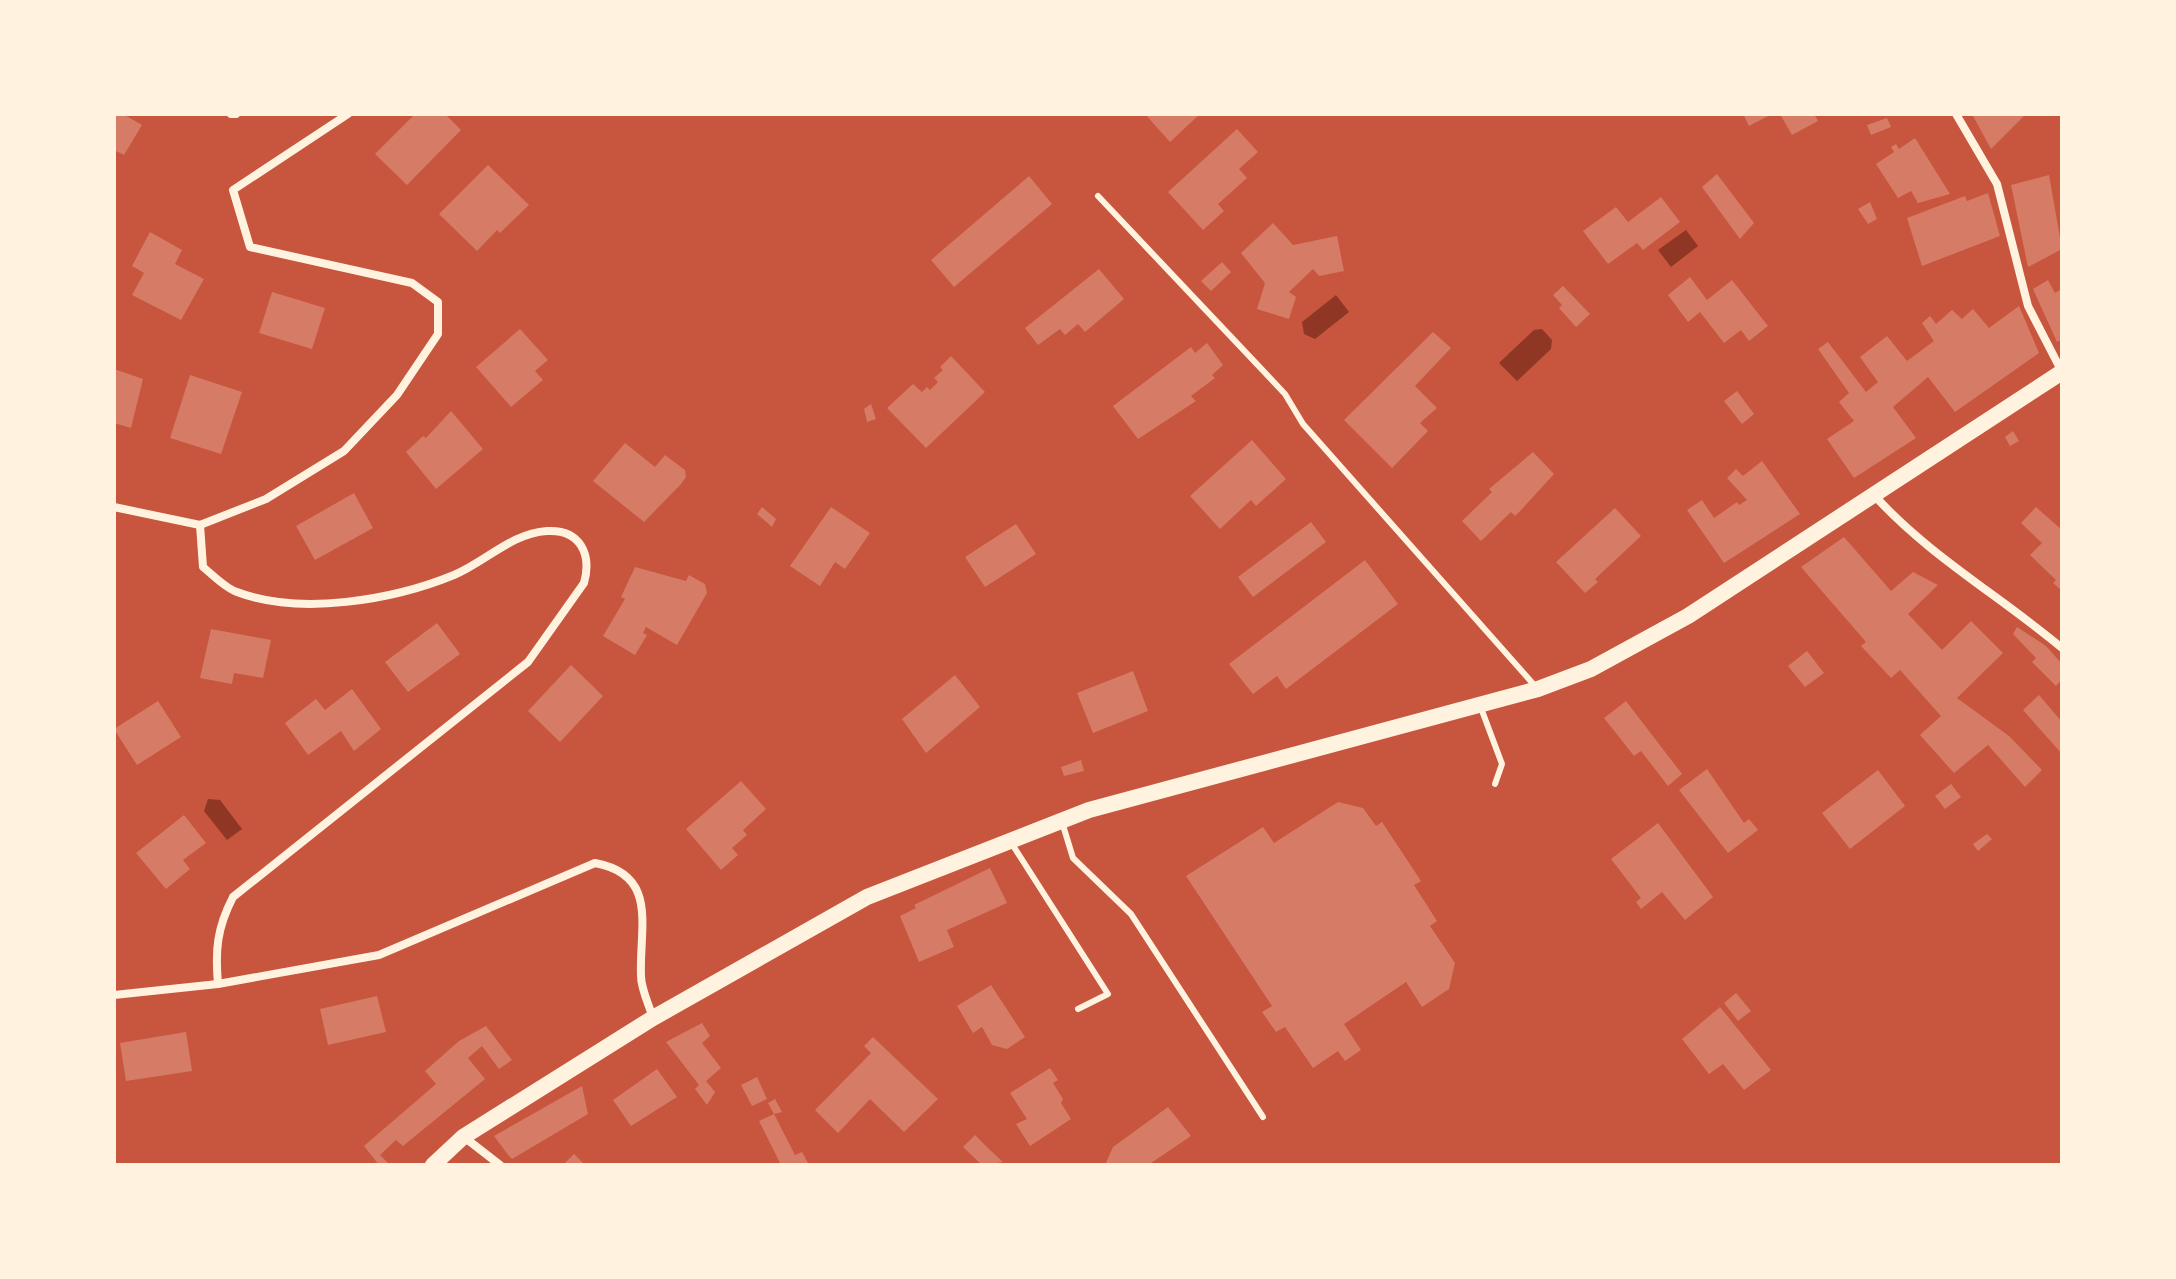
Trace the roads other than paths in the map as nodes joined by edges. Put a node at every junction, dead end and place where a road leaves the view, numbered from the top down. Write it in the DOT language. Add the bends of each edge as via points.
graph roads {
  1 [pos="348,114"];
  2 [pos="1956,114"];
  3 [pos="1098,196"];
  4 [pos="2062,372"];
  5 [pos="1872,493"];
  6 [pos="114,507"];
  7 [pos="200,525"];
  8 [pos="2062,648"];
  9 [pos="1538,689"];
  10 [pos="1480,705"];
  11 [pos="1495,784"];
  12 [pos="1061,821"];
  13 [pos="1010,841"];
  14 [pos="218,984"];
  15 [pos="114,995"];
  16 [pos="1078,1009"];
  17 [pos="653,1018"];
  18 [pos="1263,1117"];
  19 [pos="463,1137"];
  20 [pos="433,1165"];
  21 [pos="500,1165"];
  1 -- 7 [label="street" via="233,190 250,247 412,283 438,302 438,334 397,395 344,451 266,499"];
  2 -- 4 [label="street" via="1997,184 2028,306"];
  3 -- 9 [label="lane" via="1285,394 1303,424"];
  4 -- 5 [label="main road"];
  5 -- 8 [label="street" via="1906,531"];
  5 -- 9 [label="main road" via="1688,616 1591,669"];
  6 -- 7 [label="street"];
  7 -- 14 [label="street" via="203,567 236,592 296,603 374,600 455,575 522,536 548,531 570,534 585,548 588,567 584,583 528,662 233,897 214,949"];
  9 -- 10 [label="main road"];
  10 -- 11 [label="lane" via="1502,764"];
  10 -- 12 [label="main road"];
  12 -- 13 [label="main road"];
  12 -- 18 [label="lane" via="1073,858 1131,914"];
  13 -- 16 [label="lane" via="1108,994"];
  13 -- 17 [label="main road" via="867,897"];
  14 -- 15 [label="street"];
  14 -- 17 [label="street" via="379,955 595,863 619,867 643,906 640,980"];
  17 -- 19 [label="main road"];
  19 -- 20 [label="main road"];
  19 -- 21 [label="street"];
}
